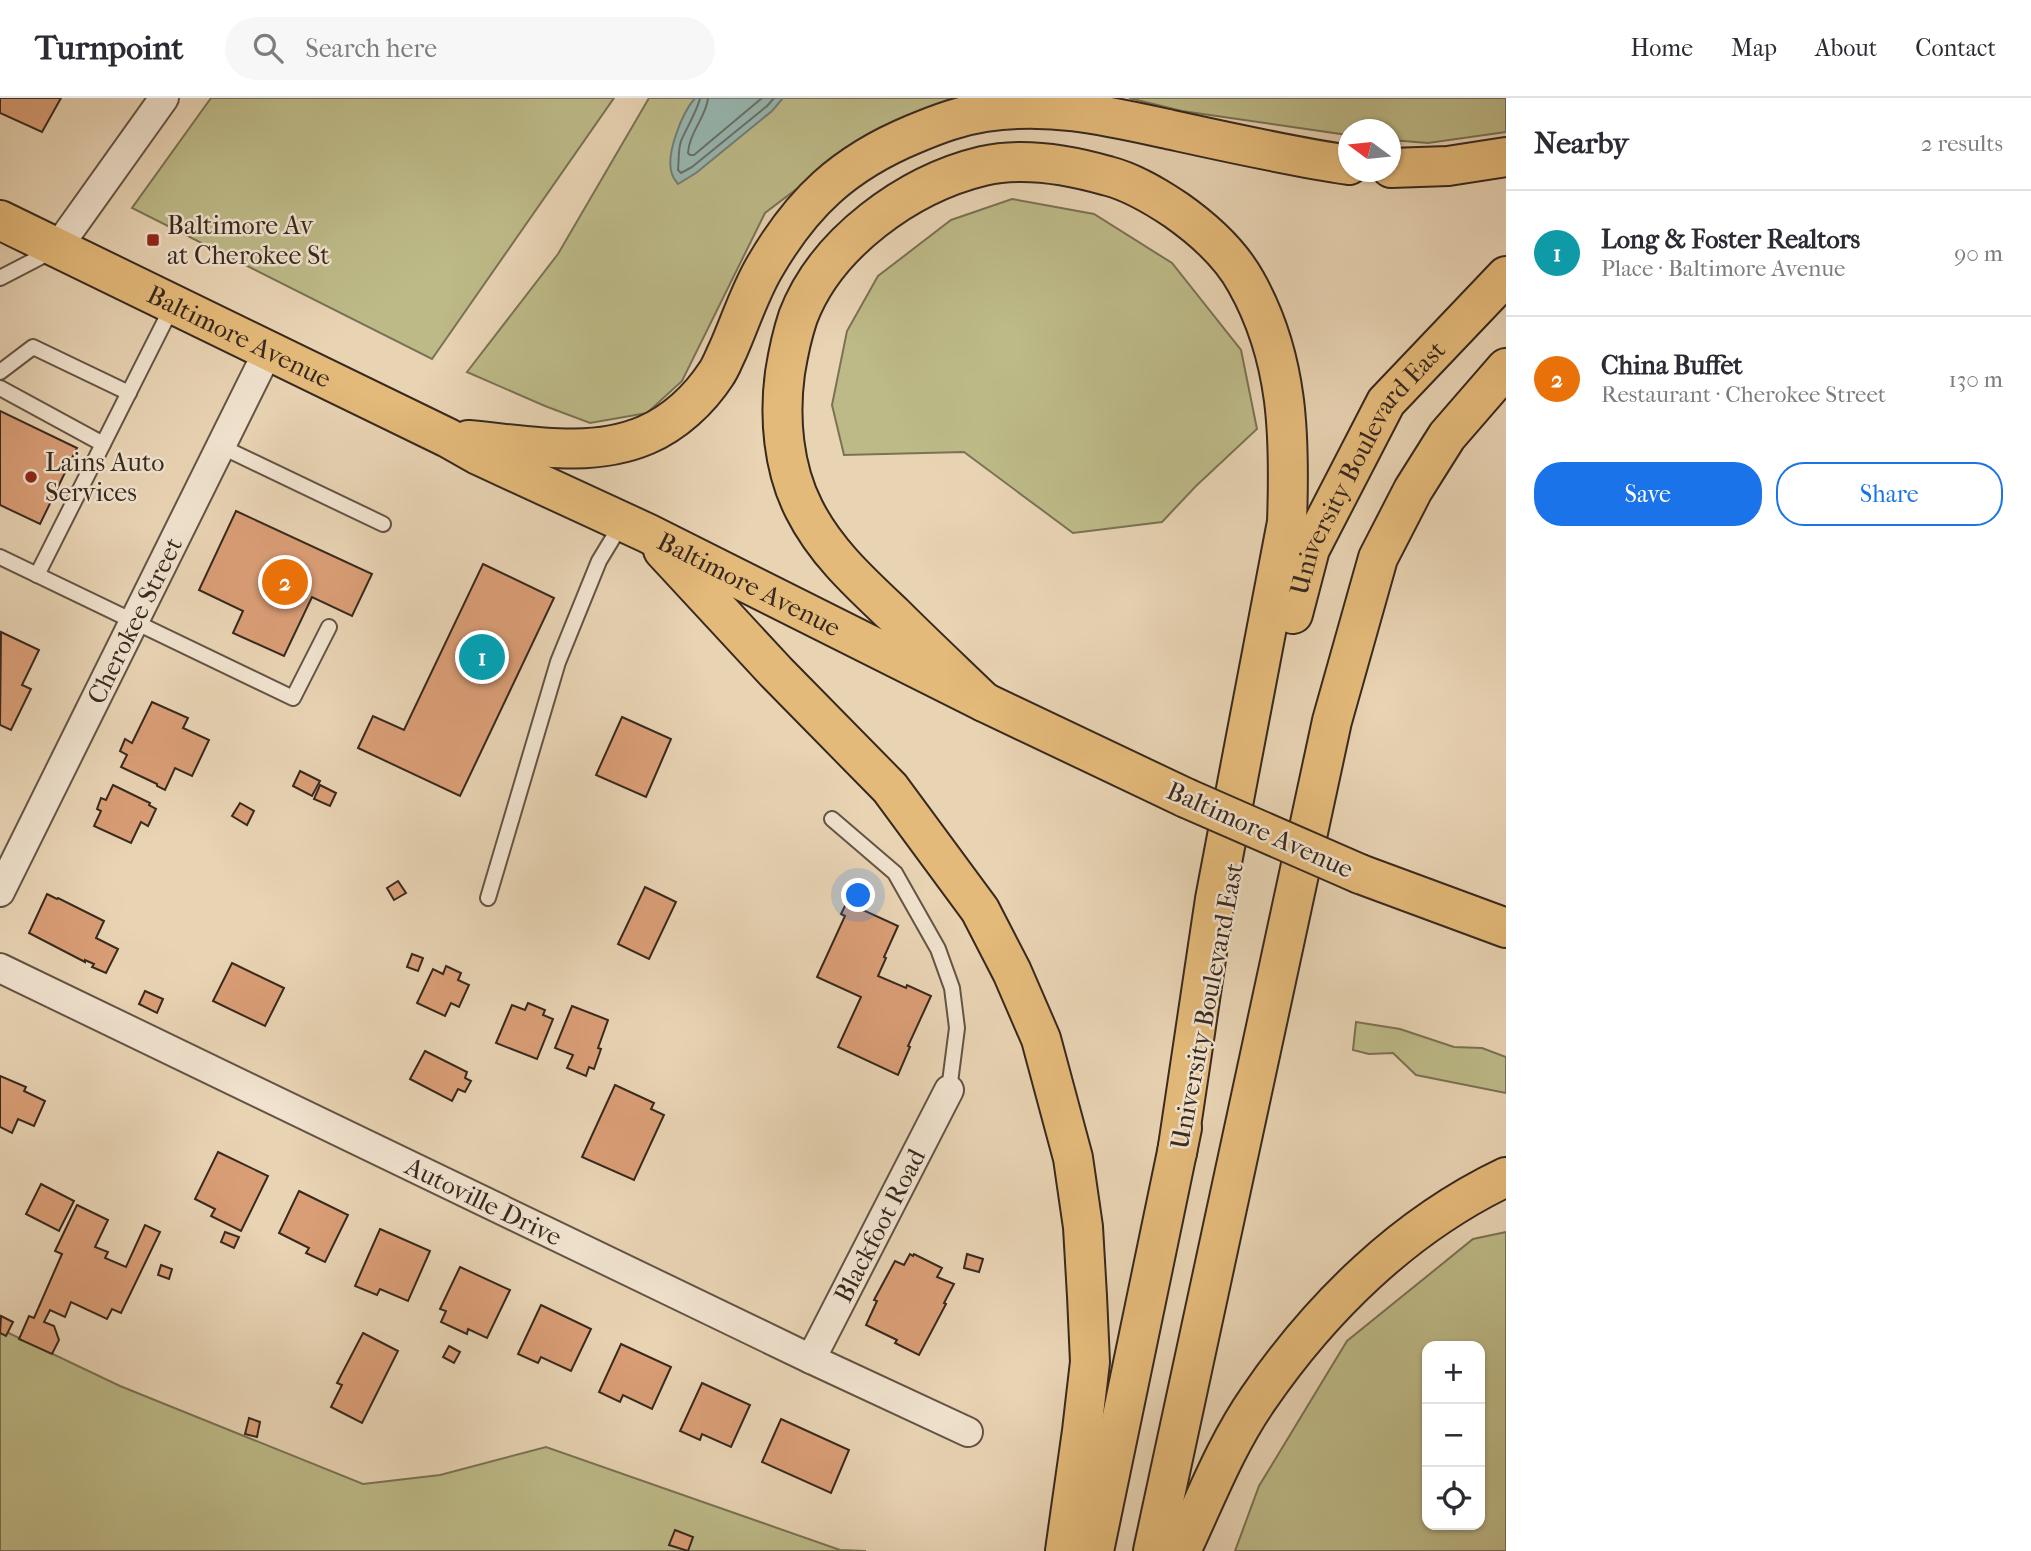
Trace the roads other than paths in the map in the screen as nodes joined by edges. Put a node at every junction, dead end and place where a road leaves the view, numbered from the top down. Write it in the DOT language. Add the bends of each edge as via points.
graph roads {
  1 [pos="164,98"];
  2 [pos="1506,157"];
  3 [pos="1338,163"];
  4 [pos="1401,168"];
  5 [pos="0,220"];
  6 [pos="57,248"];
  7 [pos="1506,276"];
  8 [pos="0,278"];
  9 [pos="173,305"];
  10 [pos="268,351"];
  11 [pos="1506,368"];
  12 [pos="0,372"];
  13 [pos="0,388"];
  14 [pos="128,393"];
  15 [pos="449,438"];
  16 [pos="103,444"];
  17 [pos="220,446"];
  18 [pos="383,524"];
  19 [pos="635,527"];
  20 [pos="0,556"];
  21 [pos="37,575"];
  22 [pos="134,621"];
  23 [pos="330,628"];
  24 [pos="984,702"];
  25 [pos="832,820"];
  26 [pos="0,892"];
  27 [pos="488,898"];
  28 [pos="1506,928"];
  29 [pos="0,968"];
  30 [pos="949,1090"];
  31 [pos="1177,1153"];
  32 [pos="1506,1177"];
  33 [pos="811,1359"];
  34 [pos="968,1432"];
  35 [pos="1065,1551"];
  36 [pos="1094,1551"];
  37 [pos="1153,1551"];
  38 [pos="1181,1551"];
  1 -- 6 [label="street"];
  2 -- 4 [label="main road"];
  3 -- 15 [label="main road" via="1064,109 1031,107 950,119 877,150 815,198 763,270 717,374 672,422 645,436 577,449"];
  5 -- 6 [label="main road, Baltimore Avenue"];
  6 -- 8 [label="lane"];
  6 -- 9 [label="main road, Baltimore Avenue"];
  7 -- 31 [label="main road, University Boulevard East" via="1386,402 1310,549 1264,722"];
  9 -- 10 [label="main road, Baltimore Avenue"];
  9 -- 14 [label="lane"];
  10 -- 15 [label="main road, Baltimore Avenue"];
  10 -- 17 [label="street, Cherokee Street"];
  11 -- 37 [label="main road, University Boulevard East" via="1447,436 1378,558 1332,721"];
  12 -- 14 [label="lane" via="33,347"];
  13 -- 16 [label="lane"];
  14 -- 16 [label="lane"];
  15 -- 19 [label="main road, Baltimore Avenue"];
  16 -- 21 [label="lane"];
  17 -- 18 [label="lane"];
  17 -- 22 [label="street, Cherokee Street"];
  19 -- 24 [label="main road, Baltimore Avenue"];
  19 -- 27 [label="lane" via="599,561 558,662"];
  19 -- 35 [label="main road" via="890,788 980,910 1041,1039 1073,1158 1087,1296 1090,1362"];
  20 -- 21 [label="lane"];
  21 -- 22 [label="lane"];
  22 -- 23 [label="lane" via="293,698"];
  22 -- 26 [label="street, Cherokee Street"];
  24 -- 28 [label="main road, Baltimore Avenue, bridge" via="1360,874"];
  24 -- 31 [label="main road" via="823,543 790,474 782,393 799,316 819,278 842,249 905,197 947,177 1022,162 1111,176 1154,195 1190,220 1245,279 1278,360 1289,458 1287,522 1215,898"];
  25 -- 30 [label="lane" via="895,873 938,949 953,988 957,1028"];
  29 -- 33 [label="street, Autoville Drive"];
  30 -- 33 [label="street, Blackfoot Road"];
  31 -- 36 [label="main road, University Boulevard East"];
  32 -- 38 [label="main road" via="1422,1226 1313,1326 1257,1400 1224,1457"];
  33 -- 34 [label="street, Autoville Drive"];
}
